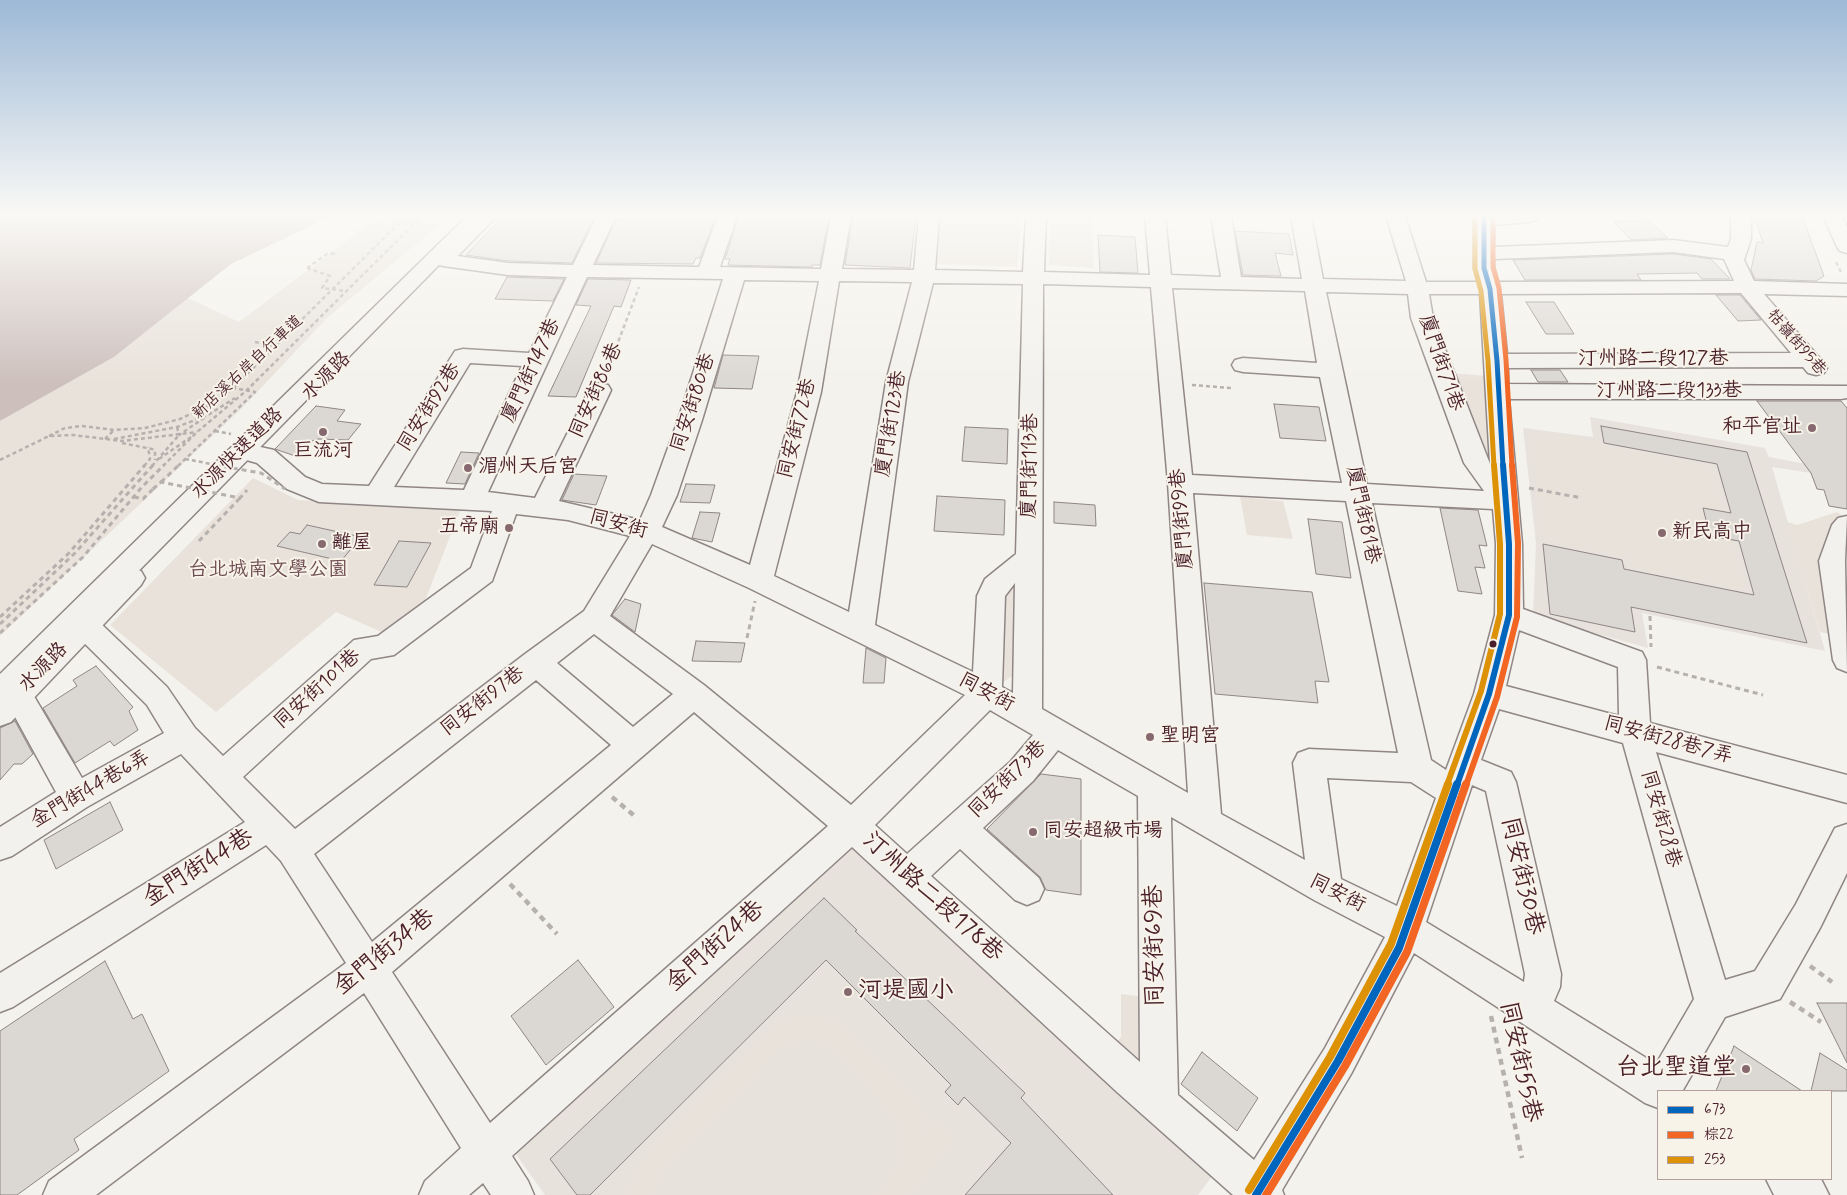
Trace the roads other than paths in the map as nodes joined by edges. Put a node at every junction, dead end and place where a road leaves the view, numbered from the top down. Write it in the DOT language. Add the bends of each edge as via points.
graph roads {
  1 [pos="579,271"];
  2 [pos="406,272"];
  3 [pos="424,272"];
  4 [pos="431,272"];
  5 [pos="630,272"];
  6 [pos="829,272"];
  7 [pos="924,272"];
  8 [pos="1033,272"];
  9 [pos="1161,272"];
  10 [pos="1230,272"];
  11 [pos="1312,272"];
  12 [pos="1413,272"];
  13 [pos="1485,272"];
  14 [pos="1740,272"];
  15 [pos="707,274"];
  16 [pos="735,274"];
  17 [pos="828,275"];
  18 [pos="924,276"];
  19 [pos="1033,278"];
  20 [pos="1162,281"];
  21 [pos="1232,284"];
  22 [pos="1315,285"];
  23 [pos="1747,286"];
  24 [pos="1418,288"];
  25 [pos="1490,289"];
  26 [pos="1847,290"];
  27 [pos="536,360"];
  28 [pos="1808,360"];
  29 [pos="1497,361"];
  30 [pos="1243,365"];
  31 [pos="1330,371"];
  32 [pos="600,390"];
  33 [pos="1497,391"];
  34 [pos="1844,394"];
  35 [pos="252,453"];
  36 [pos="1180,483"];
  37 [pos="1357,493"];
  38 [pos="1518,495"];
  39 [pos="375,497"];
  40 [pos="472,499"];
  41 [pos="506,503"];
  42 [pos="543,507"];
  43 [pos="1847,525"];
  44 [pos="647,531"];
  45 [pos="1030,558"];
  46 [pos="1840,563"];
  47 [pos="759,581"];
  48 [pos="1509,615"];
  49 [pos="594,619"];
  50 [pos="84,626"];
  51 [pos="860,632"];
  52 [pos="1847,660"];
  53 [pos="535,662"];
  54 [pos="0,670"];
  55 [pos="987,693"];
  56 [pos="694,694"];
  57 [pos="1489,694"];
  58 [pos="6,700"];
  59 [pos="1028,716"];
  60 [pos="1055,731"];
  61 [pos="1635,732"];
  62 [pos="184,737"];
  63 [pos="634,746"];
  64 [pos="1417,768"];
  65 [pos="222,776"];
  66 [pos="1458,780"];
  67 [pos="1154,789"];
  68 [pos="1847,789"];
  69 [pos="76,797"];
  70 [pos="1206,822"];
  71 [pos="268,826"];
  72 [pos="852,826"];
  73 [pos="960,828"];
  74 [pos="1847,839"];
  75 [pos="0,845"];
  76 [pos="293,850"];
  77 [pos="907,876"];
  78 [pos="1326,889"];
  79 [pos="1027,890"];
  80 [pos="1406,930"];
  81 [pos="369,968"];
  82 [pos="0,994"];
  83 [pos="1714,1002"];
  84 [pos="1533,1007"];
  85 [pos="1661,1090"];
  86 [pos="1160,1104"];
  87 [pos="486,1152"];
  88 [pos="1787,1180"];
  89 [pos="1260,1194"];
  90 [pos="63,1195"];
  91 [pos="439,1195"];
  92 [pos="514,1195"];
  93 [pos="1809,1195"];
  1 -- 27 [label="main road, 廈門街147巷"];
  2 -- 54 [label="main road, 水源快速道路"];
  3 -- 58 [label="main road, 水源快速道路"];
  4 -- 35 [label="main road, 水源路"];
  5 -- 15 [label="main road"];
  6 -- 17 [label="main road, 同安街72巷"];
  7 -- 18 [label="main road, 廈門街123巷"];
  8 -- 19 [label="main road, 廈門街113巷"];
  9 -- 20 [label="main road, 廈門街99巷"];
  10 -- 21 [label="main road"];
  11 -- 22 [label="main road, 廈門街81巷"];
  12 -- 24 [label="main road, 廈門街71巷"];
  13 -- 25 [label="main road"];
  14 -- 23 [label="main road, 牯嶺街95巷"];
  15 -- 16 [label="main road"];
  16 -- 17 [label="main road"];
  16 -- 44 [label="main road, 同安街80巷" via="690,420 664,495"];
  17 -- 18 [label="main road"];
  17 -- 47 [label="main road, 同安街72巷" via="809,392"];
  18 -- 19 [label="main road"];
  18 -- 51 [label="main road, 廈門街123巷" via="897,382"];
  19 -- 20 [label="main road"];
  19 -- 45 [label="main road, 廈門街113巷"];
  20 -- 21 [label="main road"];
  20 -- 36 [label="main road, 廈門街99巷"];
  21 -- 22 [label="main road"];
  22 -- 24 [label="main road"];
  22 -- 31 [label="main road, 廈門街81巷"];
  23 -- 25 [label="main road"];
  23 -- 26 [label="main road"];
  23 -- 28 [label="main road, 牯嶺街95巷"];
  24 -- 25 [label="main road"];
  24 -- 38 [label="main road, 廈門街71巷" via="1422,318 1476,463"];
  25 -- 29 [label="main road"];
  27 -- 39 [label="main road, 同安街92巷" via="463,356"];
  27 -- 40 [label="main road, 廈門街147巷"];
  28 -- 29 [label="main road, 汀州路二段127巷"];
  28 -- 34 [label="main road, 牯嶺街95巷"];
  29 -- 33 [label="main road"];
  30 -- 31 [label="main road"];
  31 -- 37 [label="main road, 廈門街81巷"];
  32 -- 42 [label="main road, 同安街86巷"];
  33 -- 34 [label="main road, 汀州路二段133巷"];
  33 -- 38 [label="main road"];
  35 -- 39 [label="main road, 同安街" via="264,456 296,483 319,493"];
  35 -- 50 [label="main road, 水源路"];
  36 -- 37 [label="main road"];
  36 -- 70 [label="main road, 廈門街99巷"];
  37 -- 38 [label="main road"];
  37 -- 64 [label="main road, 廈門街81巷"];
  38 -- 48 [label="main road" via="1509,544"];
  39 -- 40 [label="main road, 同安街"];
  40 -- 41 [label="main road, 同安街"];
  41 -- 42 [label="main road, 同安街"];
  41 -- 65 [label="main road, 同安街101巷" via="482,574 384,647 364,648"];
  42 -- 44 [label="main road, 同安街"];
  43 -- 46 [label="main road" via="1841,532"];
  44 -- 47 [label="main road, 同安街"];
  44 -- 49 [label="main road, 同安街97巷"];
  45 -- 55 [label="main road" via="1003,578 991,596"];
  45 -- 59 [label="main road, 廈門街113巷"];
  46 -- 52 [label="main road"];
  47 -- 51 [label="main road, 同安街"];
  48 -- 57 [label="main road"];
  48 -- 61 [label="main road, 同安街28巷" via="1642,663"];
  49 -- 53 [label="main road, 同安街97巷"];
  49 -- 56 [label="main road, 汀州路二段178巷"];
  50 -- 58 [label="main road, 水源路"];
  50 -- 62 [label="main road" via="157,696"];
  51 -- 55 [label="main road, 同安街"];
  53 -- 63 [label="main road"];
  53 -- 76 [label="main road, 同安街97巷"];
  55 -- 59 [label="main road, 同安街"];
  55 -- 72 [label="main road, 金門街24巷"];
  56 -- 63 [label="main road, 金門街34巷"];
  56 -- 72 [label="main road, 汀州路二段178巷"];
  57 -- 61 [label="main road, 同安街28巷7弄"];
  57 -- 66 [label="main road"];
  58 -- 69 [label="main road"];
  59 -- 60 [label="main road, 同安街"];
  60 -- 67 [label="main road, 同安街"];
  60 -- 73 [label="main road, 同安街73巷" via="1022,771"];
  61 -- 68 [label="main road, 同安街28巷7弄"];
  61 -- 83 [label="main road, 同安街28巷"];
  62 -- 65 [label="main road"];
  62 -- 69 [label="main road, 金門街44巷6弄"];
  63 -- 81 [label="main road, 金門街34巷" via="591,778"];
  64 -- 66 [label="main road"];
  64 -- 78 [label="main road" via="1309,763"];
  65 -- 71 [label="main road"];
  66 -- 80 [label="main road"];
  66 -- 84 [label="main road, 同安街30巷" via="1500,782 1543,974 1542,987"];
  67 -- 70 [label="main road, 同安街"];
  67 -- 86 [label="main road, 同安街69巷"];
  69 -- 75 [label="main road, 金門街44巷6弄"];
  70 -- 78 [label="main road, 同安街"];
  71 -- 76 [label="main road, 金門街44巷"];
  71 -- 82 [label="main road, 金門街44巷"];
  72 -- 77 [label="main road, 汀州路二段178巷"];
  72 -- 87 [label="main road, 金門街24巷"];
  73 -- 77 [label="main road, 同安街73巷"];
  73 -- 79 [label="main road, 同安街73巷"];
  74 -- 83 [label="main road" via="1808,916 1767,986"];
  76 -- 81 [label="main road, 金門街44巷"];
  77 -- 86 [label="main road, 汀州路二段178巷"];
  78 -- 80 [label="main road, 同安街"];
  80 -- 84 [label="main road, 同安街"];
  80 -- 89 [label="main road" via="1338,1061"];
  81 -- 87 [label="main road, 金門街44巷"];
  81 -- 90 [label="main road, 金門街34巷"];
  83 -- 85 [label="main road"];
  84 -- 85 [label="main road, 同安街"];
  86 -- 89 [label="main road, 汀州路二段178巷"];
  87 -- 91 [label="main road, 金門街24巷"];
  87 -- 92 [label="main road, 金門街44巷"];
  88 -- 93 [label="main road"];
}
